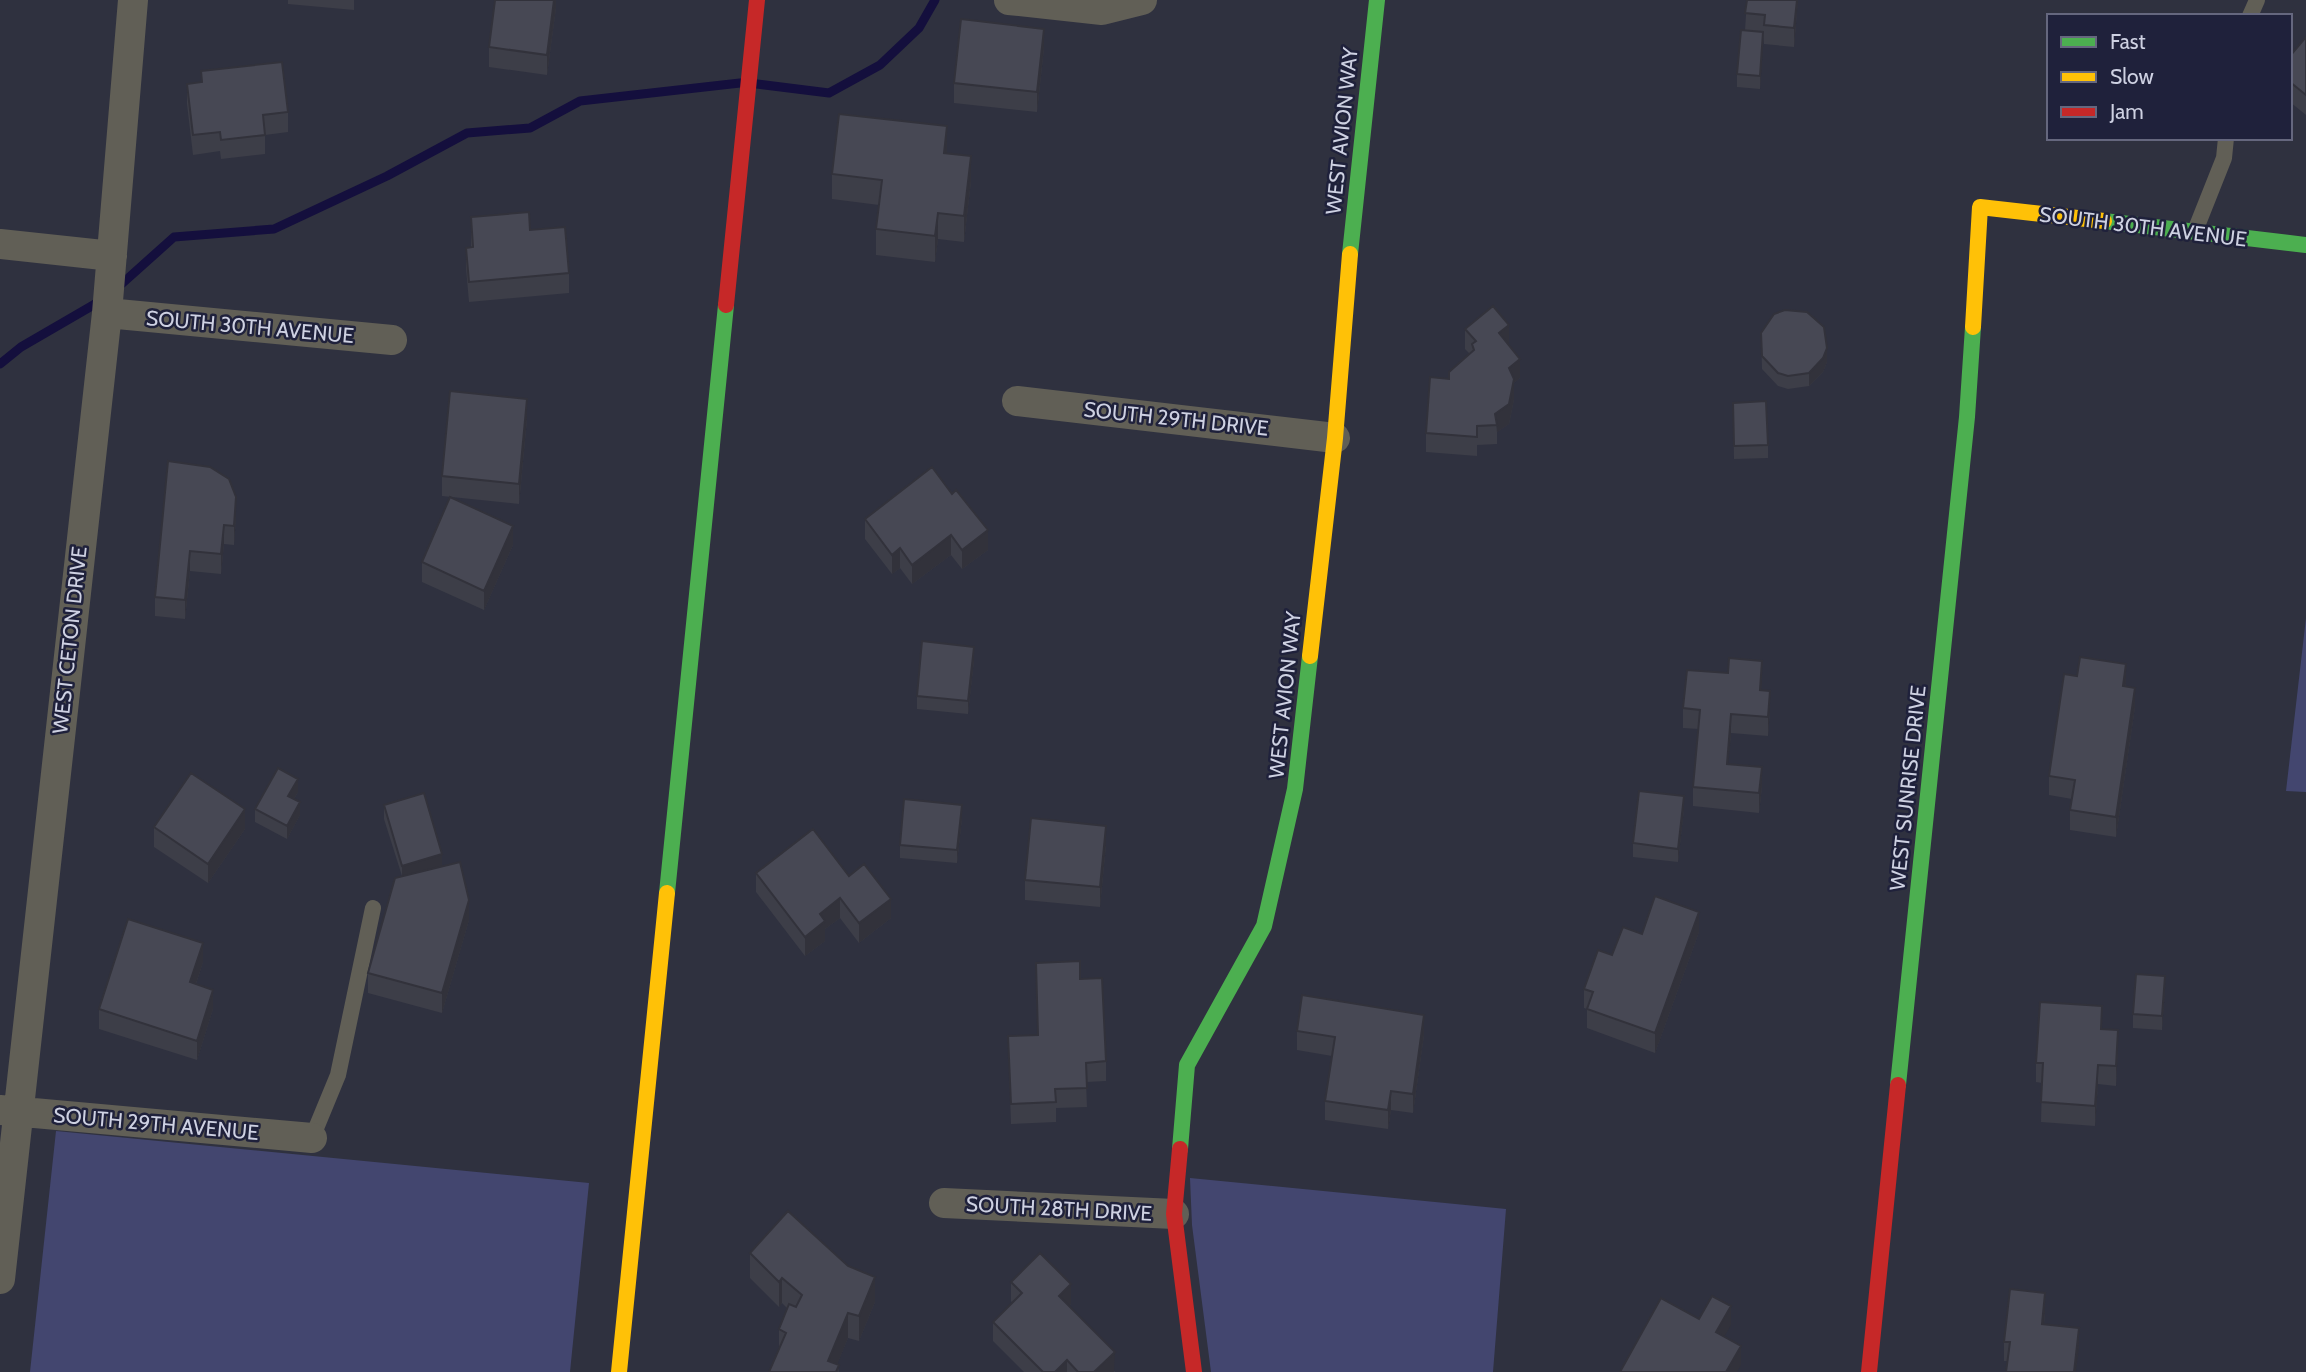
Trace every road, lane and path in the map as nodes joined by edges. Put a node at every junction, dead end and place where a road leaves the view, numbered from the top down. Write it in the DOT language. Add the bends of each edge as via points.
graph roads {
  1 [pos="133,0"];
  2 [pos="757,0"];
  3 [pos="1009,0"];
  4 [pos="1142,0"];
  5 [pos="1377,0"];
  6 [pos="2226,140"];
  7 [pos="1980,207"];
  8 [pos="2194,233"];
  9 [pos="0,244"];
  10 [pos="2306,245"];
  11 [pos="112,256"];
  12 [pos="107,313"];
  13 [pos="392,341"];
  14 [pos="1017,401"];
  15 [pos="1335,438"];
  16 [pos="373,908"];
  17 [pos="8,1111"];
  18 [pos="312,1138"];
  19 [pos="944,1203"];
  20 [pos="1174,1214"];
  21 [pos="0,1279"];
  22 [pos="619,1372"];
  23 [pos="1194,1372"];
  24 [pos="1869,1372"];
  1 -- 11 [label="street, WEST CETON DRIVE"];
  2 -- 22 [label="street"];
  3 -- 4 [label="street" via="1102,10"];
  5 -- 15 [label="street, WEST AVION WAY"];
  6 -- 8 [label="lane" via="2224,158"];
  7 -- 8 [label="street, SOUTH 30TH AVENUE"];
  7 -- 24 [label="street, WEST SUNRISE DRIVE" via="1967,418"];
  8 -- 10 [label="street, SOUTH 30TH AVENUE"];
  9 -- 11 [label="street"];
  11 -- 12 [label="street, WEST CETON DRIVE"];
  12 -- 13 [label="street, SOUTH 30TH AVENUE"];
  12 -- 17 [label="street, WEST CETON DRIVE"];
  14 -- 15 [label="street, SOUTH 29TH DRIVE"];
  15 -- 20 [label="street, WEST AVION WAY" via="1295,789 1264,926 1187,1065"];
  16 -- 18 [label="lane" via="338,1075"];
  17 -- 18 [label="street, SOUTH 29TH AVENUE"];
  17 -- 21 [label="street, WEST CETON DRIVE"];
  19 -- 20 [label="street, SOUTH 28TH DRIVE"];
  20 -- 23 [label="street, WEST AVION WAY"];
}
